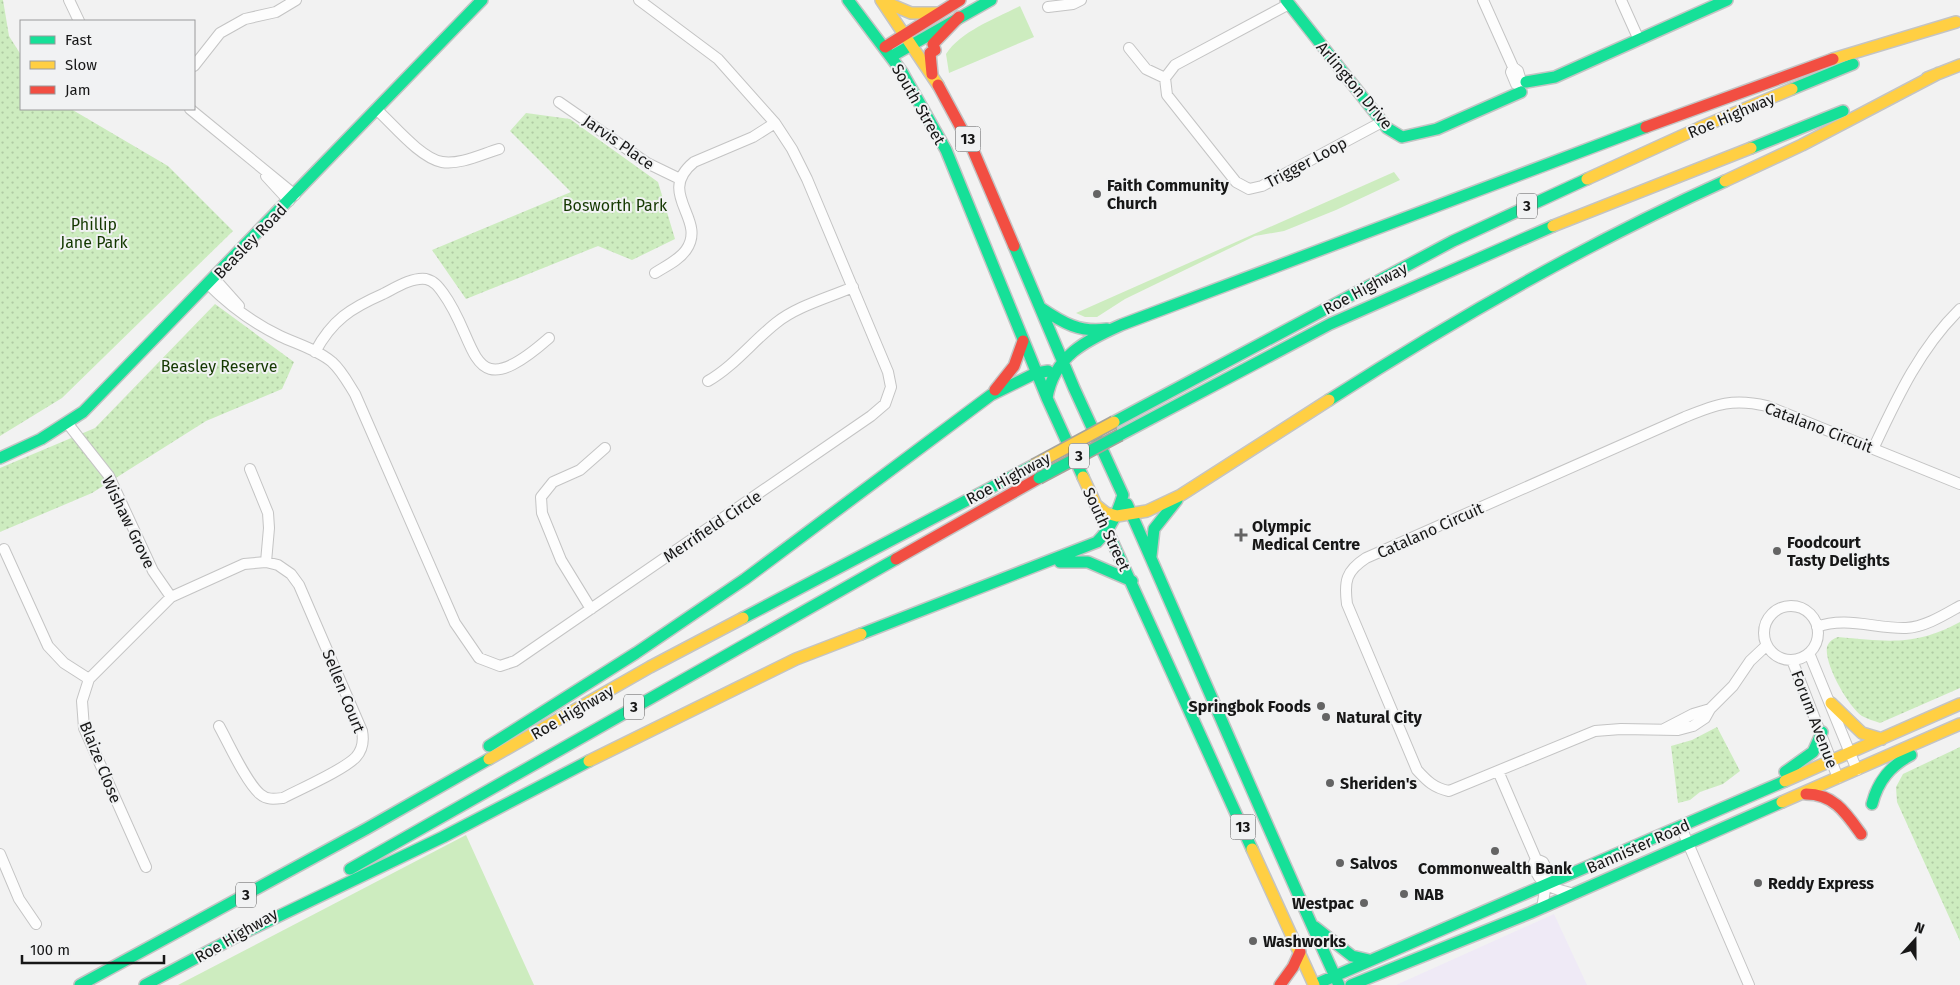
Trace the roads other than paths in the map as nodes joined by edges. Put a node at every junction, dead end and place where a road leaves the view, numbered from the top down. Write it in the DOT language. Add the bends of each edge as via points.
graph roads {
  1 [pos="69,0"];
  2 [pos="296,0"];
  3 [pos="482,0"];
  4 [pos="640,0"];
  5 [pos="848,0"];
  6 [pos="882,0"];
  7 [pos="960,0"];
  8 [pos="991,0"];
  9 [pos="1081,0"];
  10 [pos="1483,0"];
  11 [pos="1621,0"];
  12 [pos="1738,0"];
  13 [pos="1288,2"];
  14 [pos="1722,3"];
  15 [pos="1048,7"];
  16 [pos="939,13"];
  17 [pos="959,17"];
  18 [pos="79,20"];
  19 [pos="1958,21"];
  20 [pos="906,33"];
  21 [pos="1639,40"];
  22 [pos="913,44"];
  23 [pos="1129,48"];
  24 [pos="888,52"];
  25 [pos="195,65"];
  26 [pos="1960,65"];
  27 [pos="932,74"];
  28 [pos="1939,74"];
  29 [pos="1165,78"];
  30 [pos="1521,86"];
  31 [pos="559,102"];
  32 [pos="376,109"];
  33 [pos="191,110"];
  34 [pos="1382,122"];
  35 [pos="775,123"];
  36 [pos="499,149"];
  37 [pos="680,179"];
  38 [pos="292,198"];
  39 [pos="655,273"];
  40 [pos="211,281"];
  41 [pos="853,287"];
  42 [pos="1041,308"];
  43 [pos="1960,309"];
  44 [pos="1118,327"];
  45 [pos="549,338"];
  46 [pos="1023,341"];
  47 [pos="315,352"];
  48 [pos="1062,359"];
  49 [pos="1052,372"];
  50 [pos="1036,374"];
  51 [pos="708,381"];
  52 [pos="1074,388"];
  53 [pos="991,395"];
  54 [pos="1047,398"];
  55 [pos="68,424"];
  56 [pos="605,448"];
  57 [pos="1874,448"];
  58 [pos="0,458"];
  59 [pos="250,469"];
  60 [pos="1960,484"];
  61 [pos="1123,495"];
  62 [pos="1181,495"];
  63 [pos="1096,505"];
  64 [pos="1132,515"];
  65 [pos="1117,516"];
  66 [pos="1108,531"];
  67 [pos="4,549"];
  68 [pos="1151,556"];
  69 [pos="266,562"];
  70 [pos="1040,566"];
  71 [pos="1132,581"];
  72 [pos="171,597"];
  73 [pos="1960,606"];
  74 [pos="591,609"];
  75 [pos="1817,627"];
  76 [pos="1766,646"];
  77 [pos="1809,653"];
  78 [pos="1792,660"];
  79 [pos="89,679"];
  80 [pos="1832,703"];
  81 [pos="1960,704"];
  82 [pos="1960,724"];
  83 [pos="219,726"];
  84 [pos="1822,732"];
  85 [pos="1882,739"];
  86 [pos="1924,740"];
  87 [pos="1850,753"];
  88 [pos="1832,761"];
  89 [pos="1857,770"];
  90 [pos="1498,771"];
  91 [pos="1838,778"];
  92 [pos="1771,788"];
  93 [pos="1800,795"];
  94 [pos="1872,804"];
  95 [pos="1681,827"];
  96 [pos="366,830"];
  97 [pos="1861,834"];
  98 [pos="1688,845"];
  99 [pos="0,854"];
  100 [pos="146,867"];
  101 [pos="1547,886"];
  102 [pos="1575,894"];
  103 [pos="1542,908"];
  104 [pos="36,924"];
  105 [pos="1312,924"];
  106 [pos="231,939"];
  107 [pos="1300,952"];
  108 [pos="1369,960"];
  109 [pos="1392,968"];
  110 [pos="1336,980"];
  111 [pos="80,985"];
  112 [pos="145,985"];
  113 [pos="1280,985"];
  114 [pos="1314,985"];
  115 [pos="1351,985"];
  116 [pos="1375,985"];
  117 [pos="1749,985"];
  1 -- 18 [label="street"];
  2 -- 25 [label="street" via="276,12 245,19 220,33"];
  3 -- 32 [label="main road, Beasley Road"];
  4 -- 35 [label="street, Merrifield Circle" via="718,59"];
  5 -- 24 [label="main road, South Street / 13"];
  6 -- 16 [label="main road" via="910,13"];
  6 -- 20 [label="main road, South Street / 13"];
  7 -- 16 [label="main road"];
  8 -- 17 [label="main road"];
  9 -- 15 [label="street"];
  10 -- 30 [label="street" via="1513,67 1518,71"];
  11 -- 21 [label="street"];
  12 -- 14 [label="main road, Arlington Drive"];
  13 -- 29 [label="street" via="1175,65"];
  13 -- 34 [label="main road, Arlington Drive"];
  14 -- 21 [label="main road, Arlington Drive"];
  16 -- 20 [label="main road"];
  17 -- 22 [label="main road"];
  17 -- 27 [label="main road" via="933,44 935,50 930,53"];
  19 -- 44 [label="main road" via="1807,67 1389,222"];
  19 -- 96 [label="main road, Roe Highway / 3, bridge" via="1699,128 1480,228 650,667"];
  20 -- 22 [label="main road, South Street / 13"];
  20 -- 24 [label="main road"];
  21 -- 30 [label="main road, Arlington Drive" via="1555,77"];
  22 -- 24 [label="main road"];
  22 -- 27 [label="main road, South Street / 13"];
  23 -- 29 [label="street" via="1146,69"];
  24 -- 46 [label="main road, South Street / 13" via="919,99 946,150"];
  26 -- 28 [label="main road, Roe Highway / 3"];
  27 -- 42 [label="main road, South Street / 13" via="973,150"];
  28 -- 62 [label="main road" via="1802,144 1667,207 1516,288 1371,372"];
  28 -- 106 [label="main road, Roe Highway / 3, bridge" via="1531,235 1330,324 1039,478 658,692"];
  29 -- 34 [label="street, Trigger Loop" via="1167,96 1236,182 1249,189 1262,186"];
  30 -- 34 [label="main road, Arlington Drive" via="1505,102 1495,103 1413,136 1402,137"];
  31 -- 37 [label="street, Jarvis Place" via="647,163"];
  32 -- 36 [label="street" via="426,155 442,162 460,161"];
  32 -- 38 [label="main road, Beasley Road"];
  33 -- 38 [label="street"];
  35 -- 37 [label="street" via="753,137 694,162"];
  35 -- 41 [label="street, Merrifield Circle" via="807,179"];
  37 -- 39 [label="street" via="679,196 691,224 692,236 680,257"];
  38 -- 40 [label="main road, Beasley Road"];
  40 -- 47 [label="street, Merrifield Circle" via="226,302 249,318"];
  40 -- 55 [label="main road, Beasley Road"];
  41 -- 51 [label="street" via="777,322 722,373"];
  41 -- 74 [label="street, Merrifield Circle" via="888,372 891,387 886,404"];
  42 -- 44 [label="main road" via="1069,327 1089,332"];
  42 -- 48 [label="main road, South Street / 13"];
  43 -- 57 [label="street" via="1947,321 1909,375"];
  44 -- 48 [label="main road"];
  45 -- 47 [label="street" via="509,367 492,369 477,361 450,302 436,283 425,279 412,281 358,305 343,315"];
  46 -- 50 [label="main road, South Street / 13"];
  46 -- 53 [label="main road" via="1014,366"];
  47 -- 74 [label="street, Merrifield Circle" via="332,362 355,394 455,623 479,658 490,664 508,664"];
  48 -- 49 [label="main road"];
  48 -- 52 [label="main road, South Street / 13"];
  49 -- 50 [label="main road"];
  49 -- 52 [label="main road"];
  49 -- 54 [label="main road" via="1046,388"];
  50 -- 53 [label="main road"];
  50 -- 54 [label="main road, South Street / 13"];
  52 -- 61 [label="main road, South Street / 13"];
  53 -- 96 [label="main road" via="745,579"];
  54 -- 63 [label="main road, South Street / 13"];
  55 -- 58 [label="main road, Beasley Road"];
  55 -- 72 [label="street, Wishaw Grove" via="109,476 153,571"];
  56 -- 74 [label="street" via="580,470 552,482 541,498 542,513 562,560"];
  57 -- 60 [label="street, Catalano Circuit"];
  57 -- 90 [label="street, Catalano Circuit" via="1767,406 1730,401 1685,417 1396,544 1353,567 1345,589 1347,604 1417,770 1427,782 1449,792"];
  59 -- 69 [label="street" via="268,513 270,528"];
  61 -- 64 [label="main road, South Street / 13"];
  61 -- 65 [label="main road"];
  62 -- 64 [label="main road"];
  62 -- 68 [label="main road" via="1154,529"];
  63 -- 65 [label="main road"];
  63 -- 66 [label="main road, South Street / 13"];
  64 -- 65 [label="main road"];
  64 -- 68 [label="main road, South Street / 13"];
  65 -- 66 [label="main road"];
  66 -- 70 [label="main road" via="1097,542"];
  66 -- 71 [label="main road, South Street / 13"];
  67 -- 79 [label="street" via="48,646 64,663"];
  68 -- 105 [label="main road, South Street / 13" via="1267,828"];
  69 -- 72 [label="street" via="244,564"];
  69 -- 83 [label="street, Sellen Court" via="278,565 300,585 364,740 350,762 282,798 272,800 253,786"];
  70 -- 71 [label="main road" via="1081,560"];
  70 -- 106 [label="main road" via="796,659 443,837"];
  71 -- 107 [label="main road, South Street / 13"];
  72 -- 79 [label="street, Blaize Close"];
  73 -- 75 [label="street" via="1931,621 1908,628 1846,623"];
  75 -- 76 [label="street" via="1808,612 1790,605 1781,607 1767,619"];
  75 -- 77 [label="street" via="1817,641"];
  76 -- 78 [label="street" via="1777,656"];
  76 -- 90 [label="street, Catalano Circuit" via="1750,661 1705,718 1693,726 1678,730 1595,731"];
  77 -- 78 [label="street"];
  77 -- 80 [label="street, Forum Avenue"];
  78 -- 84 [label="street, Forum Avenue"];
  79 -- 100 [label="street, Blaize Close" via="82,701 84,728"];
  80 -- 85 [label="main road" via="1862,733"];
  80 -- 87 [label="street, Forum Avenue"];
  81 -- 85 [label="main road, Bannister Road"];
  82 -- 86 [label="main road, Bannister Road"];
  84 -- 88 [label="street, Forum Avenue"];
  84 -- 92 [label="main road" via="1814,753 1774,778"];
  85 -- 87 [label="main road, Bannister Road"];
  86 -- 89 [label="main road, Bannister Road"];
  86 -- 94 [label="main road" via="1914,753 1880,778"];
  87 -- 88 [label="main road, Bannister Road"];
  87 -- 89 [label="street, Forum Avenue"];
  88 -- 91 [label="street, Forum Avenue"];
  88 -- 92 [label="main road, Bannister Road"];
  89 -- 91 [label="main road, Bannister Road"];
  90 -- 101 [label="street" via="1536,859 1533,865 1537,877"];
  91 -- 93 [label="main road, Bannister Road"];
  92 -- 95 [label="main road, Bannister Road"];
  93 -- 97 [label="main road" via="1825,794 1835,801"];
  93 -- 98 [label="main road, Bannister Road"];
  95 -- 98 [label="street"];
  95 -- 101 [label="main road, Bannister Road"];
  96 -- 111 [label="main road, Roe Highway / 3"];
  98 -- 102 [label="main road, Bannister Road"];
  98 -- 117 [label="street"];
  99 -- 104 [label="street" via="19,899"];
  101 -- 102 [label="street"];
  101 -- 103 [label="street"];
  101 -- 108 [label="main road, Bannister Road"];
  102 -- 103 [label="main road, Bannister Road"];
  103 -- 109 [label="main road, Bannister Road"];
  105 -- 108 [label="main road" via="1344,951"];
  105 -- 110 [label="main road, South Street / 13"];
  106 -- 112 [label="main road, Roe Highway / 3"];
  107 -- 113 [label="main road" via="1294,967"];
  107 -- 114 [label="main road, South Street / 13"];
  108 -- 110 [label="main road, Bannister Road"];
  109 -- 115 [label="main road, Bannister Road"];
  109 -- 116 [label="main road"];
  110 -- 114 [label="main road, Bannister Road"];
}
